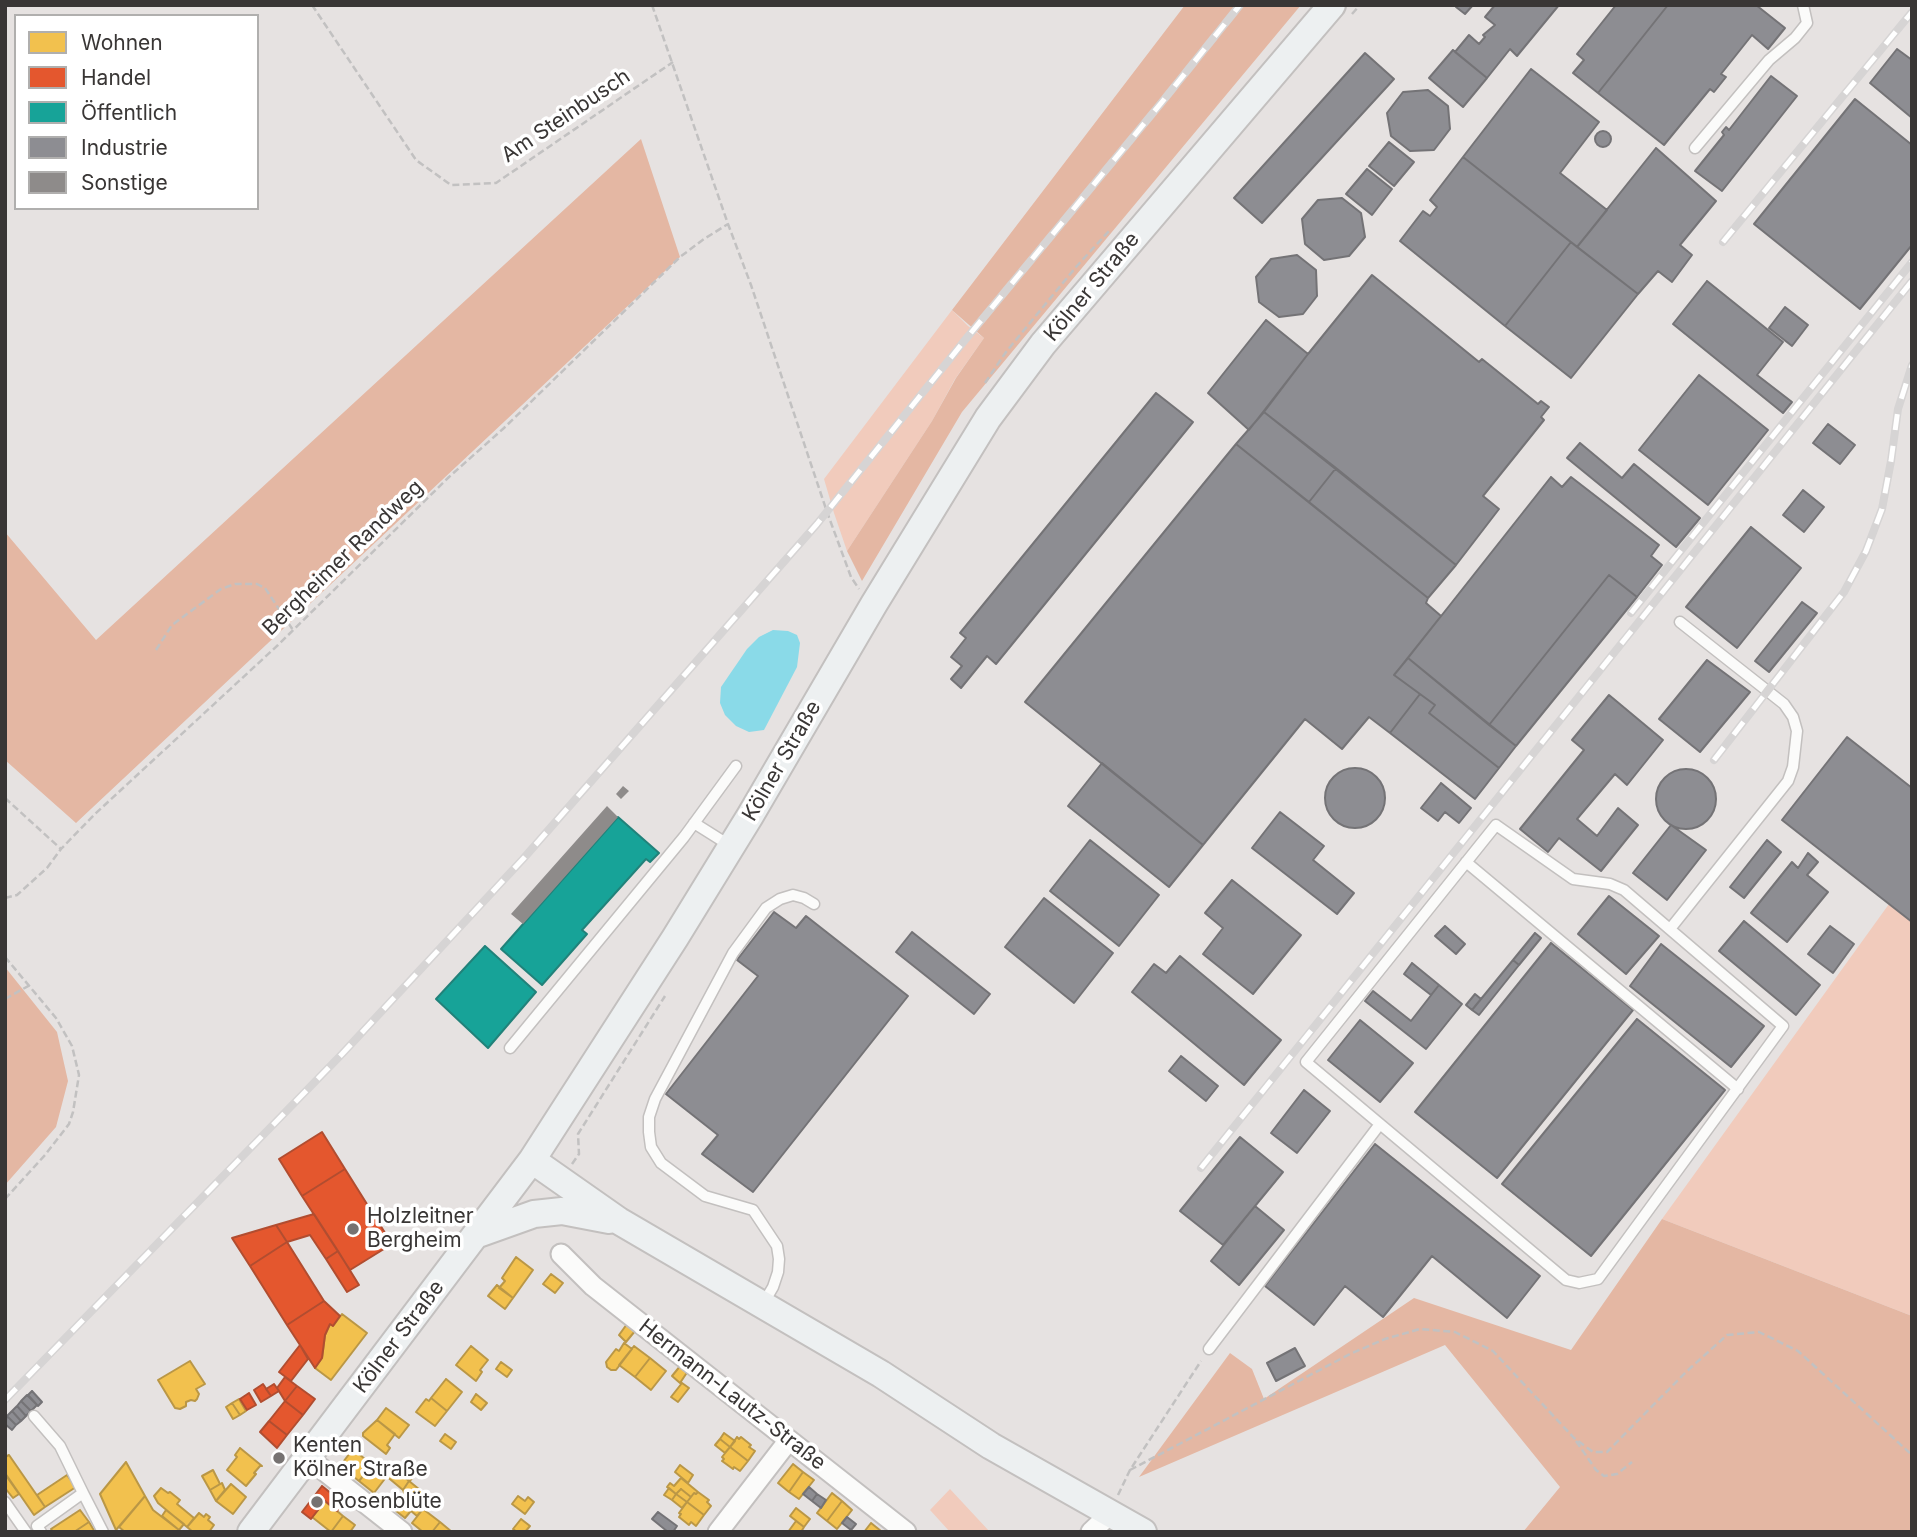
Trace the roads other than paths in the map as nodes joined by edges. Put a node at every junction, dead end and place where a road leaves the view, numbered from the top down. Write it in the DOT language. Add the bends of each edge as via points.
graph roads {
  1 [pos="1803,5"];
  2 [pos="1342,10"];
  3 [pos="1695,148"];
  4 [pos="1680,622"];
  5 [pos="736,766"];
  6 [pos="694,823"];
  7 [pos="732,846"];
  8 [pos="1466,862"];
  9 [pos="814,904"];
  10 [pos="1670,929"];
  11 [pos="510,1048"];
  12 [pos="1738,1088"];
  13 [pos="1380,1124"];
  14 [pos="532,1160"];
  15 [pos="619,1221"];
  16 [pos="476,1235"];
  17 [pos="561,1254"];
  18 [pos="762,1305"];
  19 [pos="1209,1349"];
  20 [pos="34,1416"];
  21 [pos="789,1440"];
  22 [pos="308,1458"];
  23 [pos="83,1493"];
  24 [pos="5,1502"];
  25 [pos="1101,1523"];
  26 [pos="26,1532"];
  27 [pos="41,1532"];
  28 [pos="103,1532"];
  29 [pos="251,1532"];
  30 [pos="402,1532"];
  31 [pos="718,1532"];
  32 [pos="906,1532"];
  33 [pos="1143,1532"];
  1 -- 3 [label="lane" via="1807,23 1796,38 1769,60"];
  2 -- 7 [label="main road, Kölner Straße" via="1043,344 988,418"];
  4 -- 10 [label="lane" via="1784,704 1793,717 1797,748 1788,781"];
  5 -- 6 [label="lane"];
  6 -- 7 [label="lane"];
  6 -- 11 [label="lane"];
  7 -- 14 [label="main road, Kölner Straße"];
  8 -- 10 [label="lane" via="1496,825 1573,879 1624,890"];
  8 -- 12 [label="lane"];
  8 -- 13 [label="lane" via="1306,1062"];
  9 -- 18 [label="lane" via="793,895 766,908 733,953 649,1117 651,1147 661,1163 705,1196 753,1210 777,1246 778,1272"];
  10 -- 12 [label="lane" via="1783,1026"];
  12 -- 13 [label="lane" via="1598,1279 1578,1283 1566,1280"];
  13 -- 19 [label="lane"];
  14 -- 15 [label="main road"];
  14 -- 16 [label="main road, Kölner Straße"];
  15 -- 16 [label="main road" via="562,1211 534,1214"];
  15 -- 18 [label="main road"];
  16 -- 22 [label="main road, Kölner Straße"];
  17 -- 21 [label="street, Hermann-Lautz-Straße" via="593,1286"];
  18 -- 25 [label="main road" via="881,1374"];
  20 -- 23 [label="lane" via="60,1446"];
  21 -- 31 [label="street"];
  21 -- 32 [label="street, Hermann-Lautz-Straße"];
  22 -- 29 [label="main road, Kölner Straße"];
  22 -- 30 [label="street"];
  23 -- 27 [label="lane" via="37,1526"];
  23 -- 28 [label="lane"];
  24 -- 26 [label="lane"];
  25 -- 33 [label="main road"];
}
